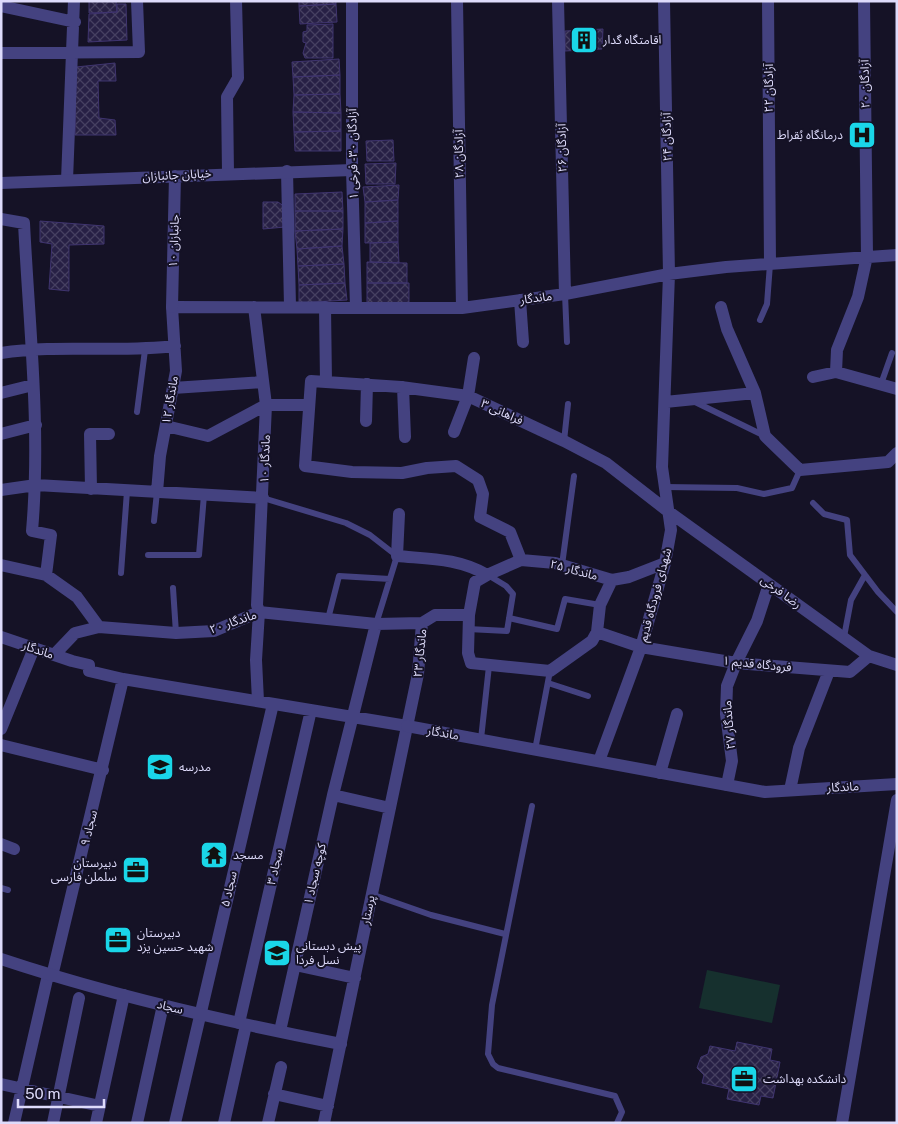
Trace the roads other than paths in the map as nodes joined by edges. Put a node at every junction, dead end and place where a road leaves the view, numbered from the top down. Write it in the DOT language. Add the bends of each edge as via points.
graph roads {
  1 [pos="74,1"];
  2 [pos="137,1"];
  3 [pos="236,1"];
  4 [pos="352,1"];
  5 [pos="456,1"];
  6 [pos="558,1"];
  7 [pos="664,1"];
  8 [pos="768,1"];
  9 [pos="864,1"];
  10 [pos="1,6"];
  11 [pos="75,22"];
  12 [pos="72,52"];
  13 [pos="2,55"];
  14 [pos="352,170"];
  15 [pos="286,171"];
  16 [pos="228,173"];
  17 [pos="176,176"];
  18 [pos="67,180"];
  19 [pos="1,183"];
  20 [pos="4,217"];
  21 [pos="897,255"];
  22 [pos="867,256"];
  23 [pos="770,264"];
  24 [pos="669,274"];
  25 [pos="565,294"];
  26 [pos="520,300"];
  27 [pos="290,306"];
  28 [pos="172,307"];
  29 [pos="254,307"];
  30 [pos="325,307"];
  31 [pos="356,307"];
  32 [pos="721,307"];
  33 [pos="462,308"];
  34 [pos="760,320"];
  35 [pos="523,342"];
  36 [pos="567,342"];
  37 [pos="175,346"];
  38 [pos="31,348"];
  39 [pos="145,350"];
  40 [pos="892,353"];
  41 [pos="1,354"];
  42 [pos="474,358"];
  43 [pos="836,372"];
  44 [pos="813,377"];
  45 [pos="262,382"];
  46 [pos="326,382"];
  47 [pos="367,384"];
  48 [pos="882,384"];
  49 [pos="33,385"];
  50 [pos="402,387"];
  51 [pos="173,388"];
  52 [pos="897,389"];
  53 [pos="755,392"];
  54 [pos="1,393"];
  55 [pos="468,396"];
  56 [pos="692,401"];
  57 [pos="665,402"];
  58 [pos="568,404"];
  59 [pos="266,405"];
  60 [pos="308,405"];
  61 [pos="137,412"];
  62 [pos="366,421"];
  63 [pos="36,425"];
  64 [pos="166,426"];
  65 [pos="454,432"];
  66 [pos="1,434"];
  67 [pos="109,434"];
  68 [pos="765,436"];
  69 [pos="405,437"];
  70 [pos="564,441"];
  71 [pos="897,453"];
  72 [pos="800,470"];
  73 [pos="574,476"];
  74 [pos="36,485"];
  75 [pos="665,488"];
  76 [pos="91,489"];
  77 [pos="1,490"];
  78 [pos="127,491"];
  79 [pos="157,492"];
  80 [pos="204,495"];
  81 [pos="263,498"];
  82 [pos="813,504"];
  83 [pos="669,512"];
  84 [pos="399,514"];
  85 [pos="154,521"];
  86 [pos="148,555"];
  87 [pos="397,556"];
  88 [pos="521,560"];
  89 [pos="666,563"];
  90 [pos="4,565"];
  91 [pos="562,565"];
  92 [pos="121,573"];
  93 [pos="487,574"];
  94 [pos="46,575"];
  95 [pos="865,576"];
  96 [pos="390,579"];
  97 [pos="612,580"];
  98 [pos="769,584"];
  99 [pos="173,588"];
  100 [pos="600,605"];
  101 [pos="259,612"];
  102 [pos="897,612"];
  103 [pos="469,616"];
  104 [pos="509,618"];
  105 [pos="328,619"];
  106 [pos="422,623"];
  107 [pos="376,624"];
  108 [pos="98,627"];
  109 [pos="468,629"];
  110 [pos="176,632"];
  111 [pos="597,632"];
  112 [pos="1,637"];
  113 [pos="844,638"];
  114 [pos="34,648"];
  115 [pos="641,648"];
  116 [pos="54,655"];
  117 [pos="869,656"];
  118 [pos="736,663"];
  119 [pos="897,664"];
  120 [pos="489,666"];
  121 [pos="829,671"];
  122 [pos="549,677"];
  123 [pos="123,679"];
  124 [pos="588,696"];
  125 [pos="258,701"];
  126 [pos="273,704"];
  127 [pos="311,710"];
  128 [pos="677,714"];
  129 [pos="352,717"];
  130 [pos="407,726"];
  131 [pos="1,729"];
  132 [pos="481,739"];
  133 [pos="1,745"];
  134 [pos="535,750"];
  135 [pos="599,761"];
  136 [pos="103,770"];
  137 [pos="660,773"];
  138 [pos="897,784"];
  139 [pos="727,785"];
  140 [pos="790,790"];
  141 [pos="333,795"];
  142 [pos="897,800"];
  143 [pos="532,806"];
  144 [pos="390,808"];
  145 [pos="896,815"];
  146 [pos="1,844"];
  147 [pos="14,849"];
  148 [pos="371,894"];
  149 [pos="505,934"];
  150 [pos="2,961"];
  151 [pos="295,965"];
  152 [pos="50,975"];
  153 [pos="355,978"];
  154 [pos="124,995"];
  155 [pos="79,998"];
  156 [pos="163,1005"];
  157 [pos="200,1015"];
  158 [pos="243,1024"];
  159 [pos="280,1031"];
  160 [pos="341,1044"];
  161 [pos="281,1067"];
  162 [pos="1,1084"];
  163 [pos="22,1089"];
  164 [pos="274,1094"];
  165 [pos="59,1097"];
  166 [pos="100,1106"];
  167 [pos="328,1106"];
  168 [pos="14,1123"];
  169 [pos="53,1123"];
  170 [pos="96,1123"];
  171 [pos="137,1123"];
  172 [pos="175,1123"];
  173 [pos="224,1123"];
  174 [pos="268,1123"];
  175 [pos="324,1123"];
  176 [pos="617,1123"];
  177 [pos="842,1123"];
  1 -- 11 [label="street"];
  2 -- 12 [label="street" via="139,52"];
  3 -- 16 [label="street" via="238,78 227,97"];
  4 -- 14 [label="street, آزادگان ۳۰ - فرخی ۱"];
  5 -- 33 [label="street, آزادگان ۲۸"];
  6 -- 25 [label="street, آزادگان ۲۶"];
  7 -- 24 [label="street, آزادگان ۲۴"];
  8 -- 23 [label="street, آزادگان ۲۲"];
  9 -- 22 [label="street, آزادگان ۲۰"];
  10 -- 11 [label="street"];
  11 -- 12 [label="street"];
  12 -- 13 [label="street"];
  12 -- 18 [label="street"];
  14 -- 15 [label="street, خیابان جانبازان"];
  14 -- 31 [label="street, آزادگان ۳۰ - فرخی ۱"];
  15 -- 16 [label="street, خیابان جانبازان"];
  15 -- 27 [label="street"];
  16 -- 17 [label="street, خیابان جانبازان"];
  17 -- 18 [label="street, خیابان جانبازان"];
  17 -- 28 [label="street, جانبازان ۱۰"];
  18 -- 19 [label="street, خیابان جانبازان"];
  20 -- 38 [label="street" via="24,223"];
  21 -- 22 [label="street, ماندگار"];
  22 -- 23 [label="street, ماندگار"];
  22 -- 43 [label="street, آزادگان ۲۰" via="858,297 837,350"];
  23 -- 24 [label="street, ماندگار"];
  23 -- 34 [label="lane" via="767,304"];
  24 -- 25 [label="street, ماندگار"];
  24 -- 57 [label="street, شهدای فرودگاه قدیم"];
  25 -- 26 [label="street, ماندگار"];
  25 -- 36 [label="lane"];
  26 -- 33 [label="street, ماندگار"];
  26 -- 35 [label="street"];
  27 -- 29 [label="street, ماندگار"];
  27 -- 30 [label="street, ماندگار"];
  28 -- 29 [label="street, ماندگار"];
  28 -- 37 [label="street, ماندگار ۱۲"];
  29 -- 45 [label="street, ماندگار ۱۰"];
  30 -- 31 [label="street, ماندگار"];
  30 -- 46 [label="street"];
  31 -- 33 [label="street, ماندگار"];
  32 -- 53 [label="street" via="727,329"];
  37 -- 39 [label="street"];
  37 -- 51 [label="street, ماندگار ۱۲"];
  38 -- 39 [label="street"];
  38 -- 41 [label="street"];
  38 -- 49 [label="street"];
  39 -- 61 [label="lane"];
  40 -- 48 [label="lane"];
  42 -- 55 [label="street"];
  43 -- 44 [label="street"];
  43 -- 48 [label="street"];
  45 -- 51 [label="street"];
  45 -- 59 [label="street, ماندگار ۱۰"];
  46 -- 47 [label="street, فراهانی ۳"];
  46 -- 60 [label="street, فراهانی ۳" via="310,381"];
  47 -- 50 [label="street, فراهانی ۳"];
  47 -- 62 [label="street"];
  48 -- 52 [label="street"];
  49 -- 54 [label="street"];
  49 -- 63 [label="street"];
  50 -- 55 [label="street, فراهانی ۳"];
  50 -- 69 [label="street"];
  51 -- 64 [label="street, ماندگار ۱۲"];
  53 -- 56 [label="street"];
  53 -- 68 [label="street"];
  55 -- 65 [label="street"];
  55 -- 70 [label="street, فراهانی ۳"];
  56 -- 57 [label="street"];
  56 -- 68 [label="lane"];
  57 -- 75 [label="street, شهدای فرودگاه قدیم" via="662,468"];
  58 -- 70 [label="lane"];
  59 -- 60 [label="street"];
  59 -- 64 [label="street" via="208,436"];
  59 -- 81 [label="street, ماندگار ۱۰"];
  60 -- 88 [label="street" via="305,466 352,472 402,473 456,466 478,480 483,494 480,516 510,532"];
  63 -- 66 [label="street"];
  63 -- 74 [label="street"];
  64 -- 79 [label="street, ماندگار ۱۲"];
  67 -- 76 [label="street" via="90,434"];
  68 -- 72 [label="street"];
  70 -- 83 [label="street, فراهانی ۳" via="606,463"];
  71 -- 72 [label="street" via="888,462"];
  72 -- 75 [label="lane" via="792,488 764,494 737,488"];
  73 -- 91 [label="lane"];
  74 -- 76 [label="street"];
  74 -- 77 [label="street"];
  74 -- 94 [label="street" via="32,531 51,535"];
  75 -- 83 [label="street, شهدای فرودگاه قدیم"];
  76 -- 78 [label="street"];
  78 -- 79 [label="street"];
  78 -- 92 [label="lane"];
  79 -- 80 [label="street"];
  79 -- 85 [label="lane"];
  80 -- 81 [label="street"];
  80 -- 86 [label="lane" via="200,554"];
  81 -- 87 [label="lane" via="346,523 370,535"];
  81 -- 101 [label="street, ماندگار ۱۰"];
  82 -- 95 [label="lane" via="824,514 848,520 850,555"];
  83 -- 89 [label="street, شهدای فرودگاه قدیم" via="671,530"];
  83 -- 98 [label="street, رضا فرخی"];
  84 -- 87 [label="street"];
  87 -- 93 [label="street" via="448,560"];
  87 -- 96 [label="lane"];
  88 -- 91 [label="street, ماندگار ۲۵"];
  88 -- 93 [label="street"];
  89 -- 97 [label="street"];
  89 -- 115 [label="street, شهدای فرودگاه قدیم"];
  90 -- 94 [label="street"];
  91 -- 97 [label="street, ماندگار ۲۵"];
  93 -- 103 [label="street" via="475,582"];
  93 -- 104 [label="lane" via="513,594"];
  94 -- 108 [label="street" via="77,597"];
  95 -- 102 [label="lane"];
  95 -- 113 [label="lane" via="851,600"];
  96 -- 105 [label="lane" via="339,576"];
  96 -- 107 [label="lane"];
  97 -- 100 [label="street, ماندگار ۲۵"];
  98 -- 113 [label="street, رضا فرخی"];
  98 -- 118 [label="street, ماندگار ۲۷" via="757,621"];
  99 -- 110 [label="lane"];
  100 -- 104 [label="lane" via="565,599 557,629"];
  100 -- 111 [label="street, ماندگار ۲۵"];
  101 -- 105 [label="street, ماندگار ۲۰"];
  101 -- 110 [label="street, ماندگار ۲۰" via="214,631"];
  101 -- 125 [label="street, ماندگار ۱۰"];
  103 -- 106 [label="street, ماندگار ۲۳" via="435,615"];
  103 -- 109 [label="street"];
  104 -- 109 [label="lane" via="507,632"];
  105 -- 107 [label="street, ماندگار ۲۰"];
  106 -- 107 [label="street, ماندگار ۲۰"];
  106 -- 130 [label="street, ماندگار ۲۳" via="418,674"];
  107 -- 129 [label="street, کوچه سجاد ۱"];
  108 -- 110 [label="street, ماندگار ۲۰"];
  108 -- 116 [label="street, ماندگار ۲۰" via="75,633"];
  109 -- 120 [label="street" via="471,663"];
  111 -- 115 [label="street, فرودگاه قدیم ۱"];
  111 -- 122 [label="street" via="592,641"];
  112 -- 114 [label="street, ماندگار"];
  113 -- 117 [label="street, رضا فرخی"];
  114 -- 116 [label="street, ماندگار"];
  114 -- 131 [label="street"];
  115 -- 118 [label="street, فرودگاه قدیم ۱"];
  115 -- 135 [label="street, شهدای فرودگاه قدیم"];
  116 -- 123 [label="street, ماندگار" via="89,665 89,671"];
  117 -- 119 [label="street, رضا فرخی"];
  117 -- 121 [label="street, فرودگاه قدیم ۱" via="850,672"];
  118 -- 121 [label="street, فرودگاه قدیم ۱"];
  118 -- 139 [label="street, ماندگار ۲۷" via="727,686 726,714 732,761"];
  120 -- 122 [label="street"];
  120 -- 132 [label="lane"];
  121 -- 140 [label="street" via="799,748"];
  122 -- 124 [label="lane"];
  122 -- 134 [label="lane"];
  123 -- 125 [label="street, ماندگار"];
  123 -- 136 [label="street, سجاد ۹"];
  125 -- 126 [label="street, ماندگار"];
  126 -- 127 [label="street, ماندگار"];
  126 -- 157 [label="street, سجاد ۵"];
  127 -- 129 [label="street, ماندگار"];
  127 -- 158 [label="street, سجاد ۳"];
  128 -- 137 [label="street"];
  129 -- 130 [label="street, ماندگار"];
  129 -- 141 [label="street, کوچه سجاد ۱"];
  130 -- 132 [label="street, ماندگار"];
  130 -- 144 [label="street, پرستار"];
  132 -- 134 [label="street, ماندگار"];
  133 -- 136 [label="street"];
  134 -- 135 [label="street, ماندگار"];
  135 -- 137 [label="street, ماندگار"];
  136 -- 152 [label="street, سجاد ۹"];
  137 -- 139 [label="street, ماندگار"];
  138 -- 140 [label="street, ماندگار"];
  139 -- 140 [label="street, ماندگار" via="765,792"];
  141 -- 144 [label="street"];
  141 -- 151 [label="street, کوچه سجاد ۱"];
  142 -- 145 [label="street"];
  143 -- 149 [label="lane"];
  144 -- 148 [label="street, پرستار"];
  145 -- 177 [label="street"];
  146 -- 147 [label="street"];
  148 -- 149 [label="lane" via="431,916"];
  148 -- 153 [label="street, پرستار"];
  149 -- 176 [label="lane" via="488,1044 492,1064 530,1077 615,1096 622,1112"];
  150 -- 152 [label="street, سجاد"];
  151 -- 153 [label="street"];
  151 -- 159 [label="street, کوچه سجاد ۱"];
  152 -- 154 [label="street, سجاد"];
  152 -- 163 [label="street, سجاد ۹"];
  153 -- 160 [label="street, پرستار"];
  154 -- 156 [label="street, سجاد"];
  154 -- 166 [label="street"];
  155 -- 165 [label="street"];
  156 -- 157 [label="street, سجاد"];
  156 -- 171 [label="street"];
  157 -- 158 [label="street, سجاد"];
  157 -- 172 [label="street, سجاد ۵"];
  158 -- 159 [label="street, سجاد"];
  158 -- 173 [label="street, سجاد ۳"];
  159 -- 160 [label="street, سجاد"];
  160 -- 167 [label="street, پرستار"];
  161 -- 164 [label="street"];
  162 -- 163 [label="street"];
  163 -- 165 [label="street"];
  163 -- 168 [label="street, سجاد ۹"];
  164 -- 167 [label="street"];
  164 -- 174 [label="street"];
  165 -- 166 [label="street"];
  165 -- 169 [label="street"];
  166 -- 170 [label="street"];
  167 -- 175 [label="street, پرستار"];
}
